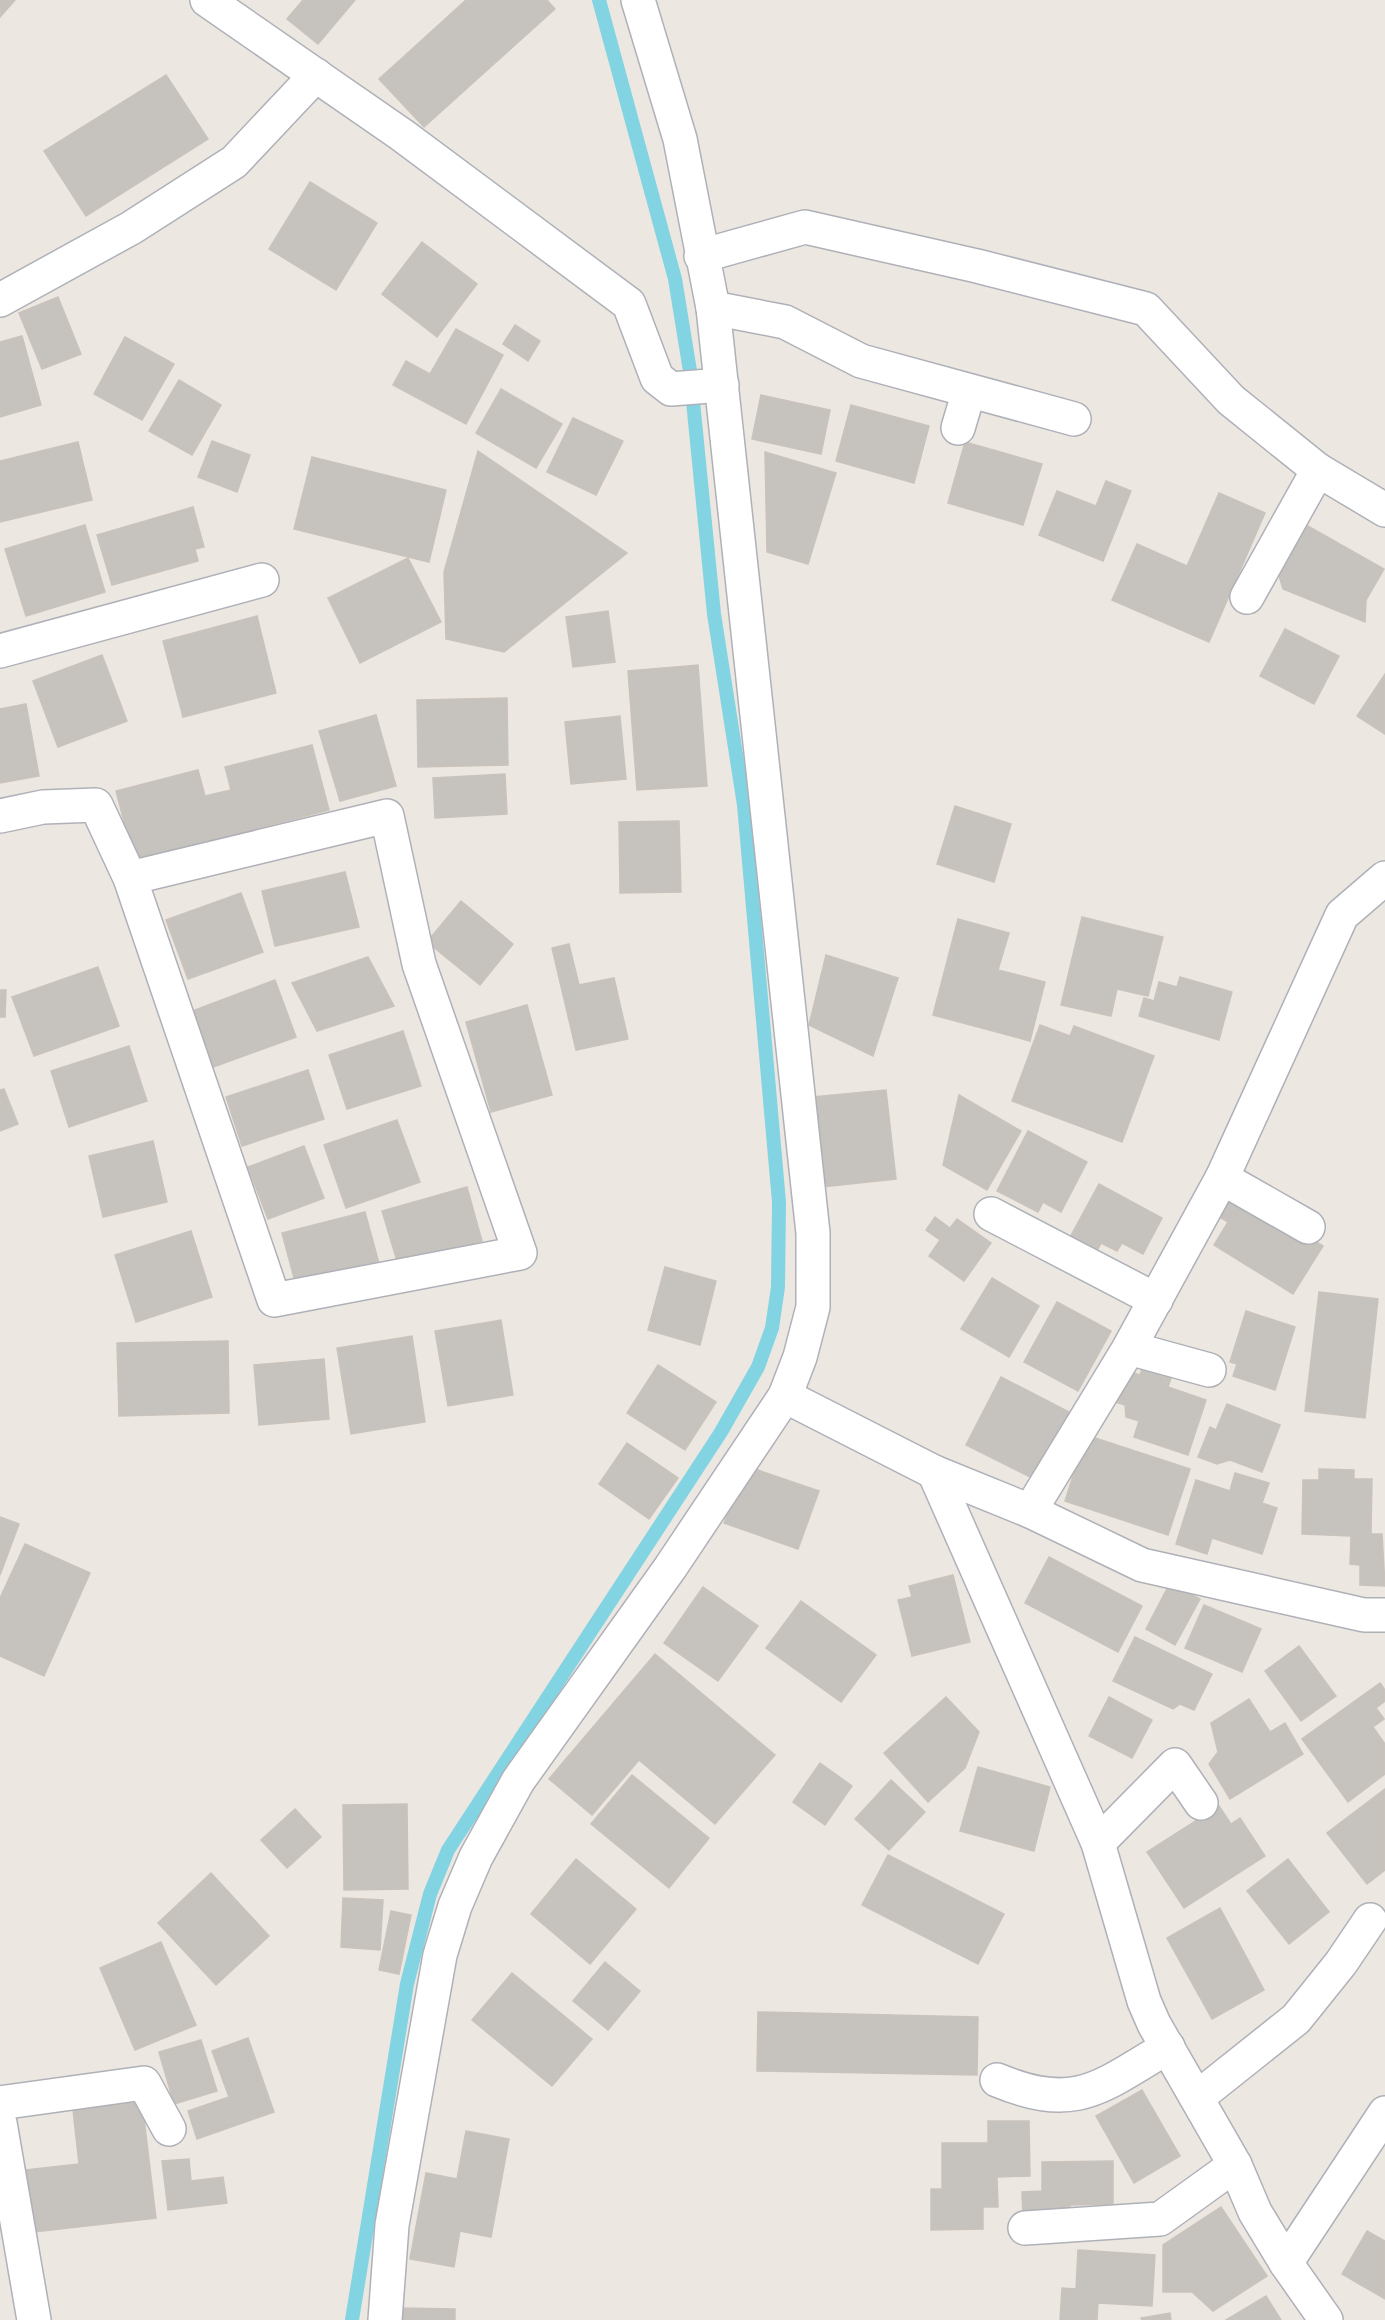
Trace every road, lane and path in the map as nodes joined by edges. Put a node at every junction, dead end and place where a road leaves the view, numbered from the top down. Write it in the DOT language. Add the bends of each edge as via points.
graph roads {
  1 [pos="207,0"];
  2 [pos="638,0"];
  3 [pos="315,75"];
  4 [pos="701,256"];
  5 [pos="0,300"];
  6 [pos="714,308"];
  7 [pos="715,387"];
  8 [pos="969,392"];
  9 [pos="1074,419"];
  10 [pos="958,428"];
  11 [pos="1318,470"];
  12 [pos="1385,510"];
  13 [pos="262,580"];
  14 [pos="1247,597"];
  15 [pos="0,651"];
  16 [pos="0,816"];
  17 [pos="130,878"];
  18 [pos="1385,878"];
  19 [pos="1222,1178"];
  20 [pos="991,1214"];
  21 [pos="1308,1227"];
  22 [pos="1156,1300"];
  23 [pos="1129,1347"];
  24 [pos="1209,1370"];
  25 [pos="785,1396"];
  26 [pos="934,1472"];
  27 [pos="1030,1511"];
  28 [pos="1385,1615"];
  29 [pos="1201,1803"];
  30 [pos="1098,1844"];
  31 [pos="1370,1920"];
  32 [pos="1168,2047"];
  33 [pos="998,2080"];
  34 [pos="1198,2097"];
  35 [pos="0,2103"];
  36 [pos="1385,2113"];
  37 [pos="0,2123"];
  38 [pos="169,2129"];
  39 [pos="1235,2165"];
  40 [pos="1025,2228"];
  41 [pos="1286,2263"];
  42 [pos="34,2320"];
  43 [pos="385,2320"];
  44 [pos="1326,2320"];
  1 -- 3 [label="street"];
  2 -- 4 [label="street" via="680,139"];
  3 -- 5 [label="street" via="234,162 131,228"];
  3 -- 7 [label="street" via="629,304 657,378 671,389"];
  4 -- 6 [label="street"];
  4 -- 11 [label="street" via="805,227 1146,309 1231,400"];
  6 -- 7 [label="street"];
  6 -- 8 [label="street" via="785,322 861,361"];
  7 -- 25 [label="street" via="813,1233 813,1307"];
  8 -- 9 [label="street"];
  8 -- 10 [label="street"];
  11 -- 12 [label="street"];
  11 -- 14 [label="street"];
  13 -- 15 [label="street"];
  16 -- 17 [label="street" via="43,807 96,805"];
  17 -- 17 [label="street" via="274,1300 520,1253 419,964 387,816"];
  18 -- 19 [label="street" via="1342,915"];
  19 -- 21 [label="street"];
  19 -- 22 [label="street"];
  20 -- 22 [label="street"];
  22 -- 23 [label="street"];
  23 -- 24 [label="street"];
  23 -- 27 [label="street"];
  25 -- 26 [label="street"];
  25 -- 43 [label="street" via="670,1568 518,1781 476,1857 440,1956 392,2225"];
  26 -- 27 [label="street"];
  26 -- 30 [label="street"];
  27 -- 28 [label="street" via="1142,1565 1364,1616"];
  29 -- 30 [label="street" via="1175,1765"];
  30 -- 32 [label="street" via="1144,2001"];
  31 -- 34 [label="street" via="1341,1964 1296,2019"];
  32 -- 33 [label="street" via="1090,2091 1048,2096"];
  32 -- 34 [label="street"];
  34 -- 39 [label="street"];
  35 -- 38 [label="street" via="144,2083"];
  36 -- 41 [label="street"];
  37 -- 42 [label="street"];
  39 -- 40 [label="street" via="1160,2219"];
  39 -- 41 [label="street" via="1255,2212"];
  41 -- 44 [label="street"];
}
